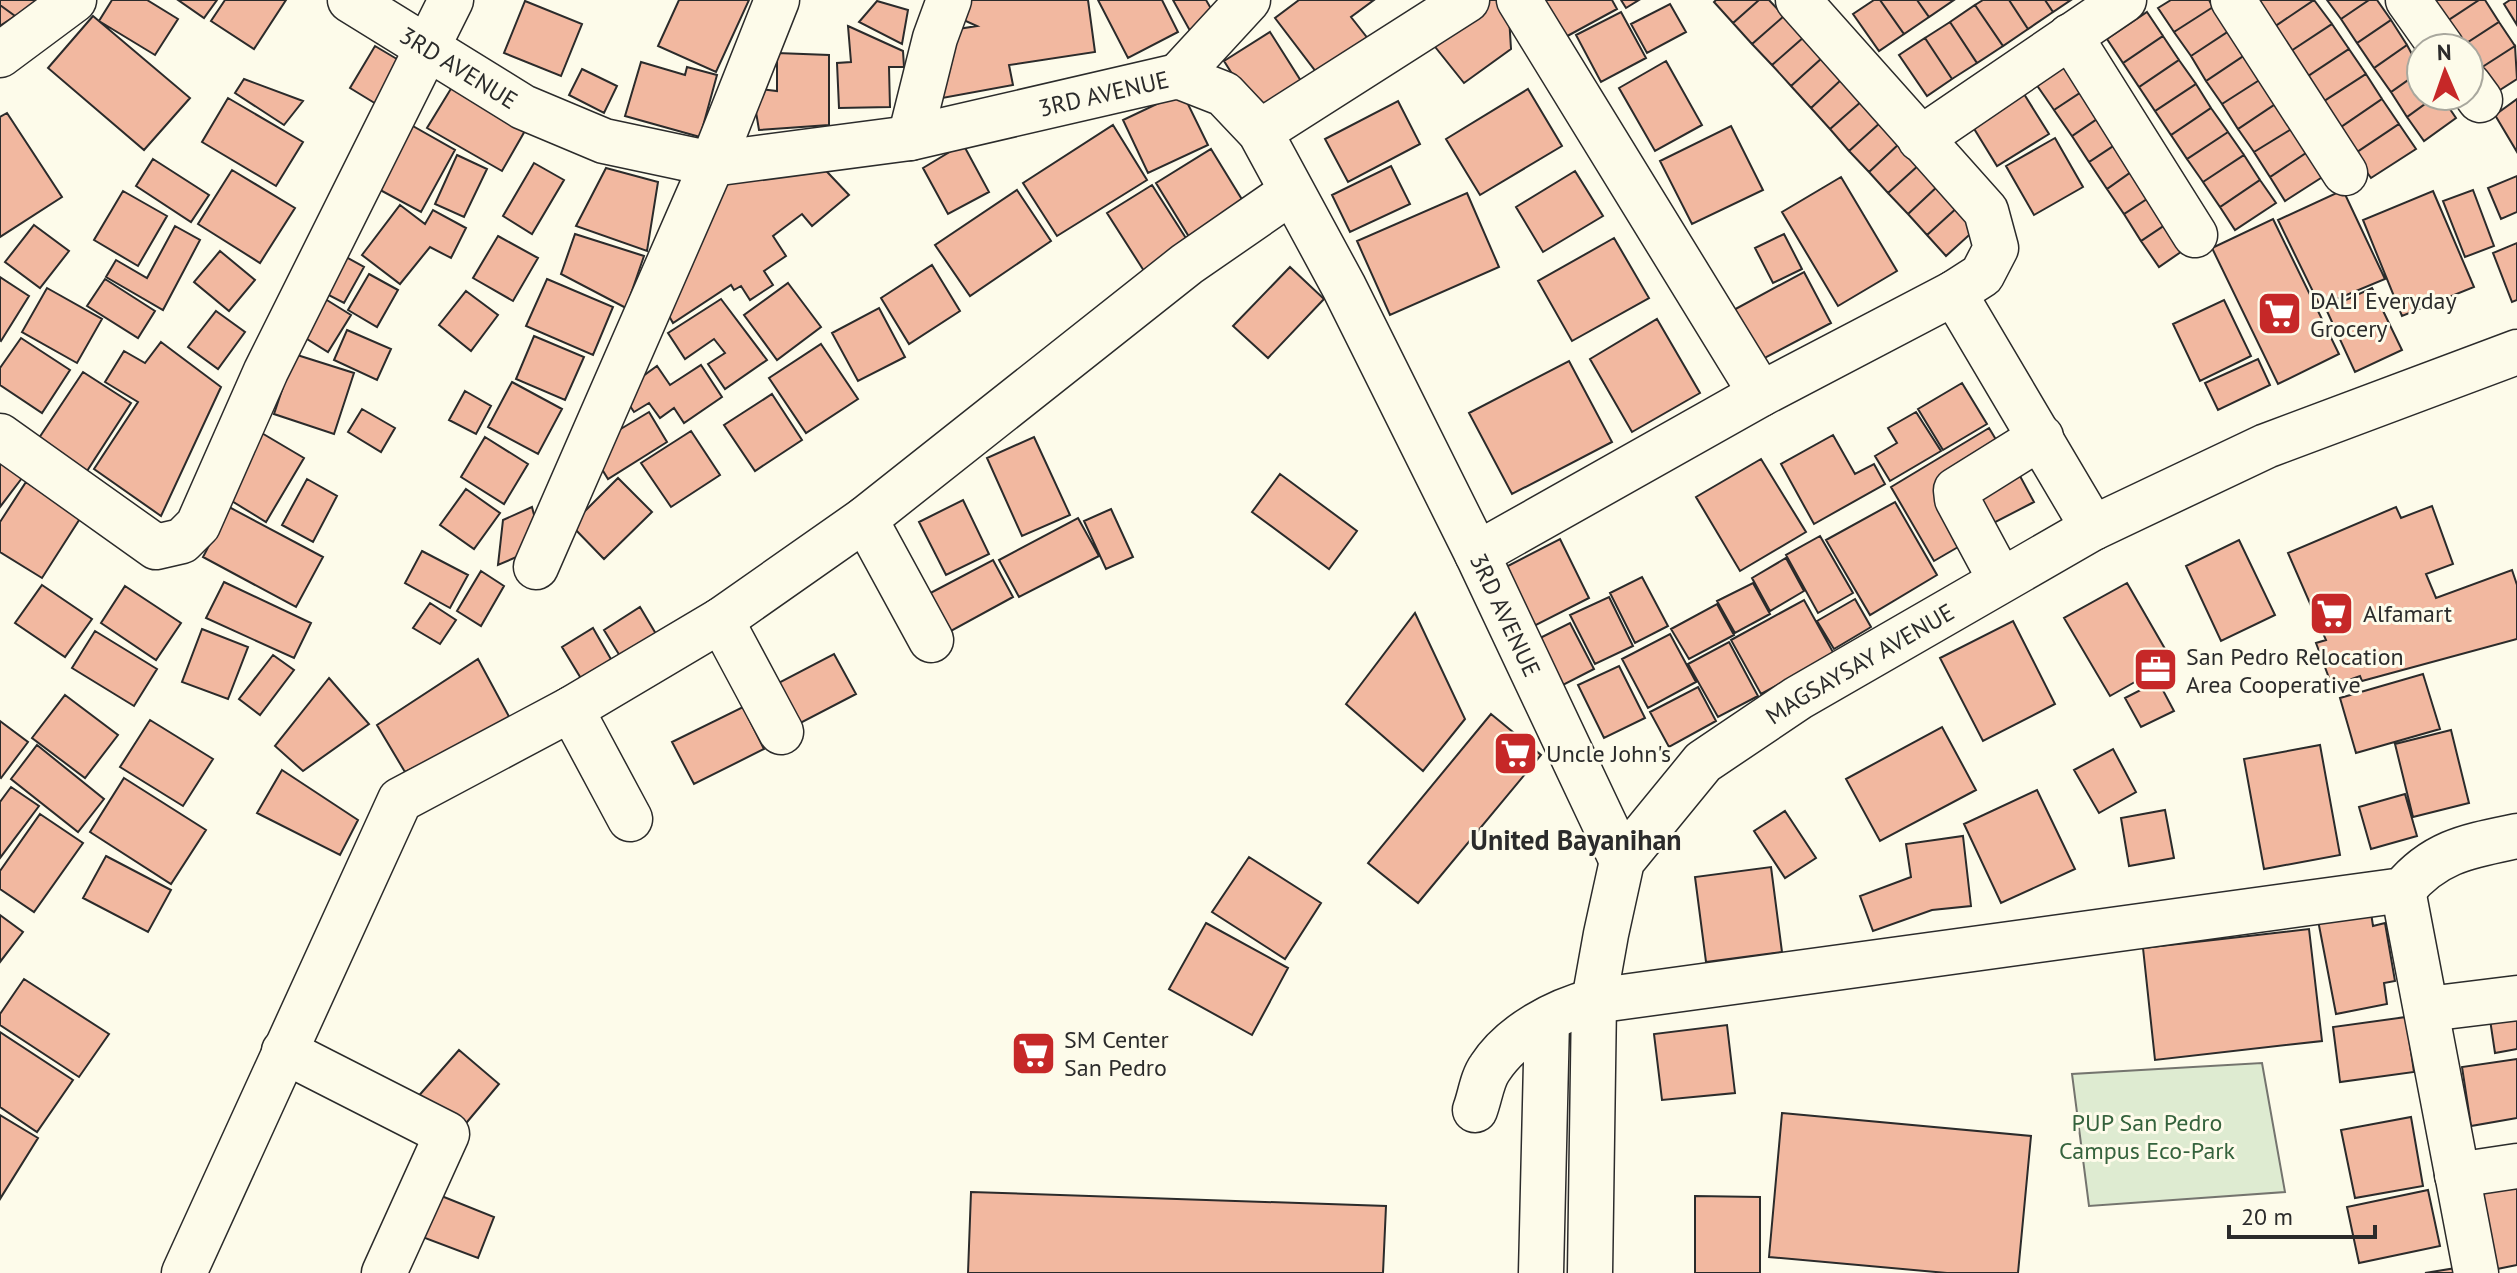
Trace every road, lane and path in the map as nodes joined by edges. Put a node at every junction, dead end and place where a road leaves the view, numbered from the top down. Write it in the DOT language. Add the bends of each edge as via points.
graph roads {
  1 [pos="74,0"];
  2 [pos="350,0"];
  3 [pos="451,0"];
  4 [pos="777,0"];
  5 [pos="949,0"];
  6 [pos="1248,0"];
  7 [pos="1467,0"];
  8 [pos="1519,0"];
  9 [pos="2124,0"];
  10 [pos="2233,0"];
  11 [pos="2408,0"];
  12 [pos="1820,7"];
  13 [pos="2431,32"];
  14 [pos="2070,36"];
  15 [pos="424,49"];
  16 [pos="0,55"];
  17 [pos="1178,76"];
  18 [pos="1260,132"];
  19 [pos="910,138"];
  20 [pos="1920,139"];
  21 [pos="712,164"];
  22 [pos="2345,173"];
  23 [pos="1291,192"];
  24 [pos="2195,235"];
  25 [pos="1954,293"];
  26 [pos="2517,352"];
  27 [pos="1761,394"];
  28 [pos="0,436"];
  29 [pos="2041,437"];
  30 [pos="865,519"];
  31 [pos="2093,528"];
  32 [pos="1477,554"];
  33 [pos="536,567"];
  34 [pos="2000,579"];
  35 [pos="721,620"];
  36 [pos="931,640"];
  37 [pos="571,709"];
  38 [pos="781,732"];
  39 [pos="630,819"];
  40 [pos="2517,836"];
  41 [pos="1622,861"];
  42 [pos="2403,890"];
  43 [pos="2517,998"];
  44 [pos="1594,1001"];
  45 [pos="2428,1009"];
  46 [pos="1547,1020"];
  47 [pos="284,1051"];
  48 [pos="1475,1110"];
  49 [pos="2517,1166"];
  50 [pos="2457,1175"];
  51 [pos="184,1273"];
  52 [pos="384,1273"];
  53 [pos="1541,1273"];
  54 [pos="1590,1273"];
  55 [pos="2476,1273"];
  1 -- 16 [label="street"];
  2 -- 15 [label="street, 3RD AVENUE"];
  3 -- 15 [label="street"];
  4 -- 21 [label="street"];
  5 -- 19 [label="street"];
  6 -- 17 [label="street"];
  7 -- 18 [label="street"];
  8 -- 27 [label="street"];
  9 -- 14 [label="street"];
  10 -- 22 [label="street"];
  11 -- 13 [label="street"];
  12 -- 20 [label="street"];
  14 -- 20 [label="street"];
  14 -- 24 [label="street"];
  15 -- 21 [label="street, 3RD AVENUE" via="523,107 604,141"];
  15 -- 28 [label="street" via="266,371 198,525 182,541 156,547"];
  17 -- 18 [label="street, 3RD AVENUE" via="1224,94"];
  17 -- 19 [label="street, 3RD AVENUE"];
  18 -- 23 [label="street, 3RD AVENUE"];
  19 -- 21 [label="street, 3RD AVENUE"];
  20 -- 25 [label="street" via="1986,211 1996,248 1982,275"];
  21 -- 33 [label="street"];
  23 -- 30 [label="street" via="1187,264"];
  23 -- 32 [label="street, 3RD AVENUE"];
  25 -- 27 [label="street"];
  25 -- 29 [label="street"];
  26 -- 31 [label="street, MAGSAYSAY AVENUE" via="2266,446"];
  27 -- 32 [label="street"];
  29 -- 31 [label="street"];
  29 -- 34 [label="street" via="1956,490"];
  30 -- 35 [label="street"];
  30 -- 36 [label="street"];
  31 -- 34 [label="street, MAGSAYSAY AVENUE"];
  32 -- 41 [label="street, 3RD AVENUE"];
  34 -- 41 [label="street, MAGSAYSAY AVENUE" via="1798,698 1703,762"];
  35 -- 37 [label="street"];
  35 -- 38 [label="street"];
  37 -- 39 [label="street"];
  37 -- 47 [label="street" via="400,800"];
  40 -- 42 [label="street" via="2454,850 2422,867"];
  41 -- 44 [label="street, MAGSAYSAY AVENUE"];
  42 -- 44 [label="street"];
  42 -- 45 [label="street"];
  43 -- 45 [label="street"];
  44 -- 46 [label="street" via="1563,1009"];
  44 -- 54 [label="street, MAGSAYSAY AVENUE"];
  45 -- 50 [label="street"];
  46 -- 48 [label="street" via="1513,1043 1489,1069"];
  46 -- 53 [label="street"];
  47 -- 51 [label="street"];
  47 -- 52 [label="street" via="447,1134"];
  49 -- 50 [label="street"];
  50 -- 55 [label="street"];
}
